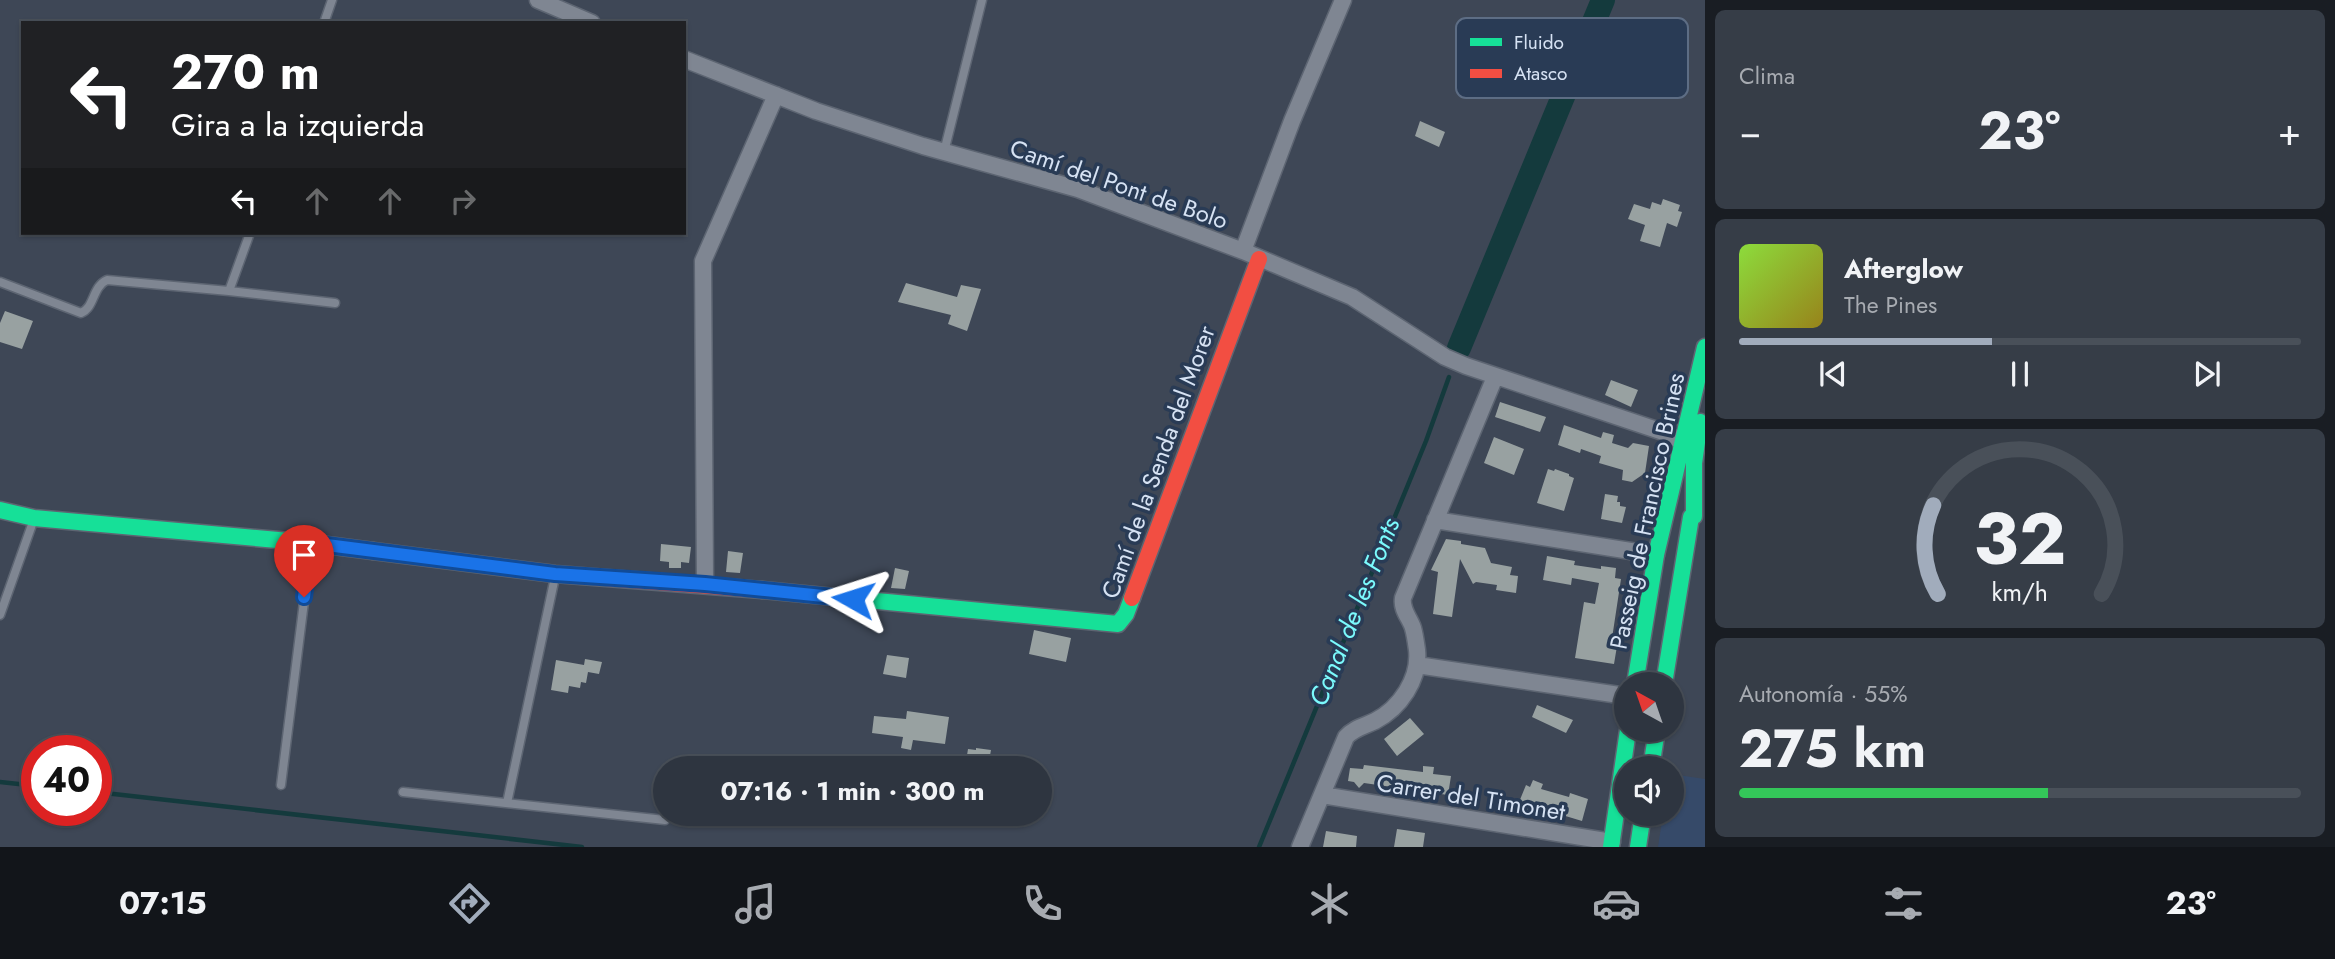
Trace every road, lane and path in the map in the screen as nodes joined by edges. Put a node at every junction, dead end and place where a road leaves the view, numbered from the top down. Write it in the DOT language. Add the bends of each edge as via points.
graph roads {
  1 [pos="332,0"];
  2 [pos="538,0"];
  3 [pos="982,0"];
  4 [pos="1343,0"];
  5 [pos="325,21"];
  6 [pos="587,21"];
  7 [pos="686,60"];
  8 [pos="776,95"];
  9 [pos="944,152"];
  10 [pos="249,235"];
  11 [pos="1243,251"];
  12 [pos="1259,259"];
  13 [pos="0,282"];
  14 [pos="229,291"];
  15 [pos="335,303"];
  16 [pos="1705,348"];
  17 [pos="1495,377"];
  18 [pos="1705,379"];
  19 [pos="1682,440"];
  20 [pos="1670,497"];
  21 [pos="1696,509"];
  22 [pos="0,510"];
  23 [pos="1665,516"];
  24 [pos="34,518"];
  25 [pos="1435,520"];
  26 [pos="311,543"];
  27 [pos="1656,555"];
  28 [pos="555,574"];
  29 [pos="705,584"];
  30 [pos="0,615"];
  31 [pos="1417,665"];
  32 [pos="1637,672"];
  33 [pos="1666,672"];
  34 [pos="1614,694"];
  35 [pos="1626,742"];
  36 [pos="281,785"];
  37 [pos="403,792"];
  38 [pos="1322,795"];
  39 [pos="508,803"];
  40 [pos="653,819"];
  41 [pos="1641,826"];
  42 [pos="1611,844"];
  43 [pos="1300,847"];
  44 [pos="1638,847"];
  1 -- 5 [label="lane"];
  2 -- 6 [label="street"];
  3 -- 9 [label="lane"];
  4 -- 11 [label="street"];
  7 -- 8 [label="street, Camí del Pont de Bolo"];
  8 -- 9 [label="street, Camí del Pont de Bolo"];
  8 -- 29 [label="street" via="703,261"];
  9 -- 11 [label="street, Camí del Pont de Bolo" via="1078,189"];
  10 -- 14 [label="lane"];
  11 -- 12 [label="street, Camí del Pont de Bolo"];
  12 -- 17 [label="street, Camí del Pont de Bolo" via="1352,297 1445,357"];
  12 -- 29 [label="street, Camí de la Senda del Morer" via="1122,621 1111,625"];
  13 -- 14 [label="lane" via="81,313 107,280"];
  14 -- 15 [label="lane"];
  16 -- 19 [label="street, Passeig de Francisco Brines"];
  17 -- 19 [label="street, Camí del Pont de Bolo"];
  17 -- 25 [label="street"];
  18 -- 21 [label="street, Passeig de Francisco Brines" via="1695,463"];
  19 -- 20 [label="street, Passeig de Francisco Brines"];
  19 -- 21 [label="street" via="1691,450 1686,480"];
  20 -- 21 [label="street"];
  20 -- 23 [label="street, Passeig de Francisco Brines"];
  21 -- 23 [label="street"];
  21 -- 33 [label="street, Passeig de Francisco Brines"];
  22 -- 24 [label="street"];
  23 -- 27 [label="street, Passeig de Francisco Brines"];
  24 -- 26 [label="street"];
  24 -- 30 [label="lane"];
  25 -- 27 [label="street"];
  25 -- 31 [label="street" via="1402,604 1413,630"];
  26 -- 28 [label="street"];
  26 -- 36 [label="lane"];
  27 -- 32 [label="street, Passeig de Francisco Brines"];
  28 -- 29 [label="street"];
  28 -- 39 [label="lane"];
  31 -- 34 [label="street"];
  31 -- 38 [label="street" via="1409,686 1390,711 1346,737"];
  35 -- 42 [label="street"];
  37 -- 39 [label="lane"];
  38 -- 42 [label="street, Carrer del Timonet"];
  38 -- 43 [label="street"];
  39 -- 40 [label="lane"];
  41 -- 44 [label="street"];
}
